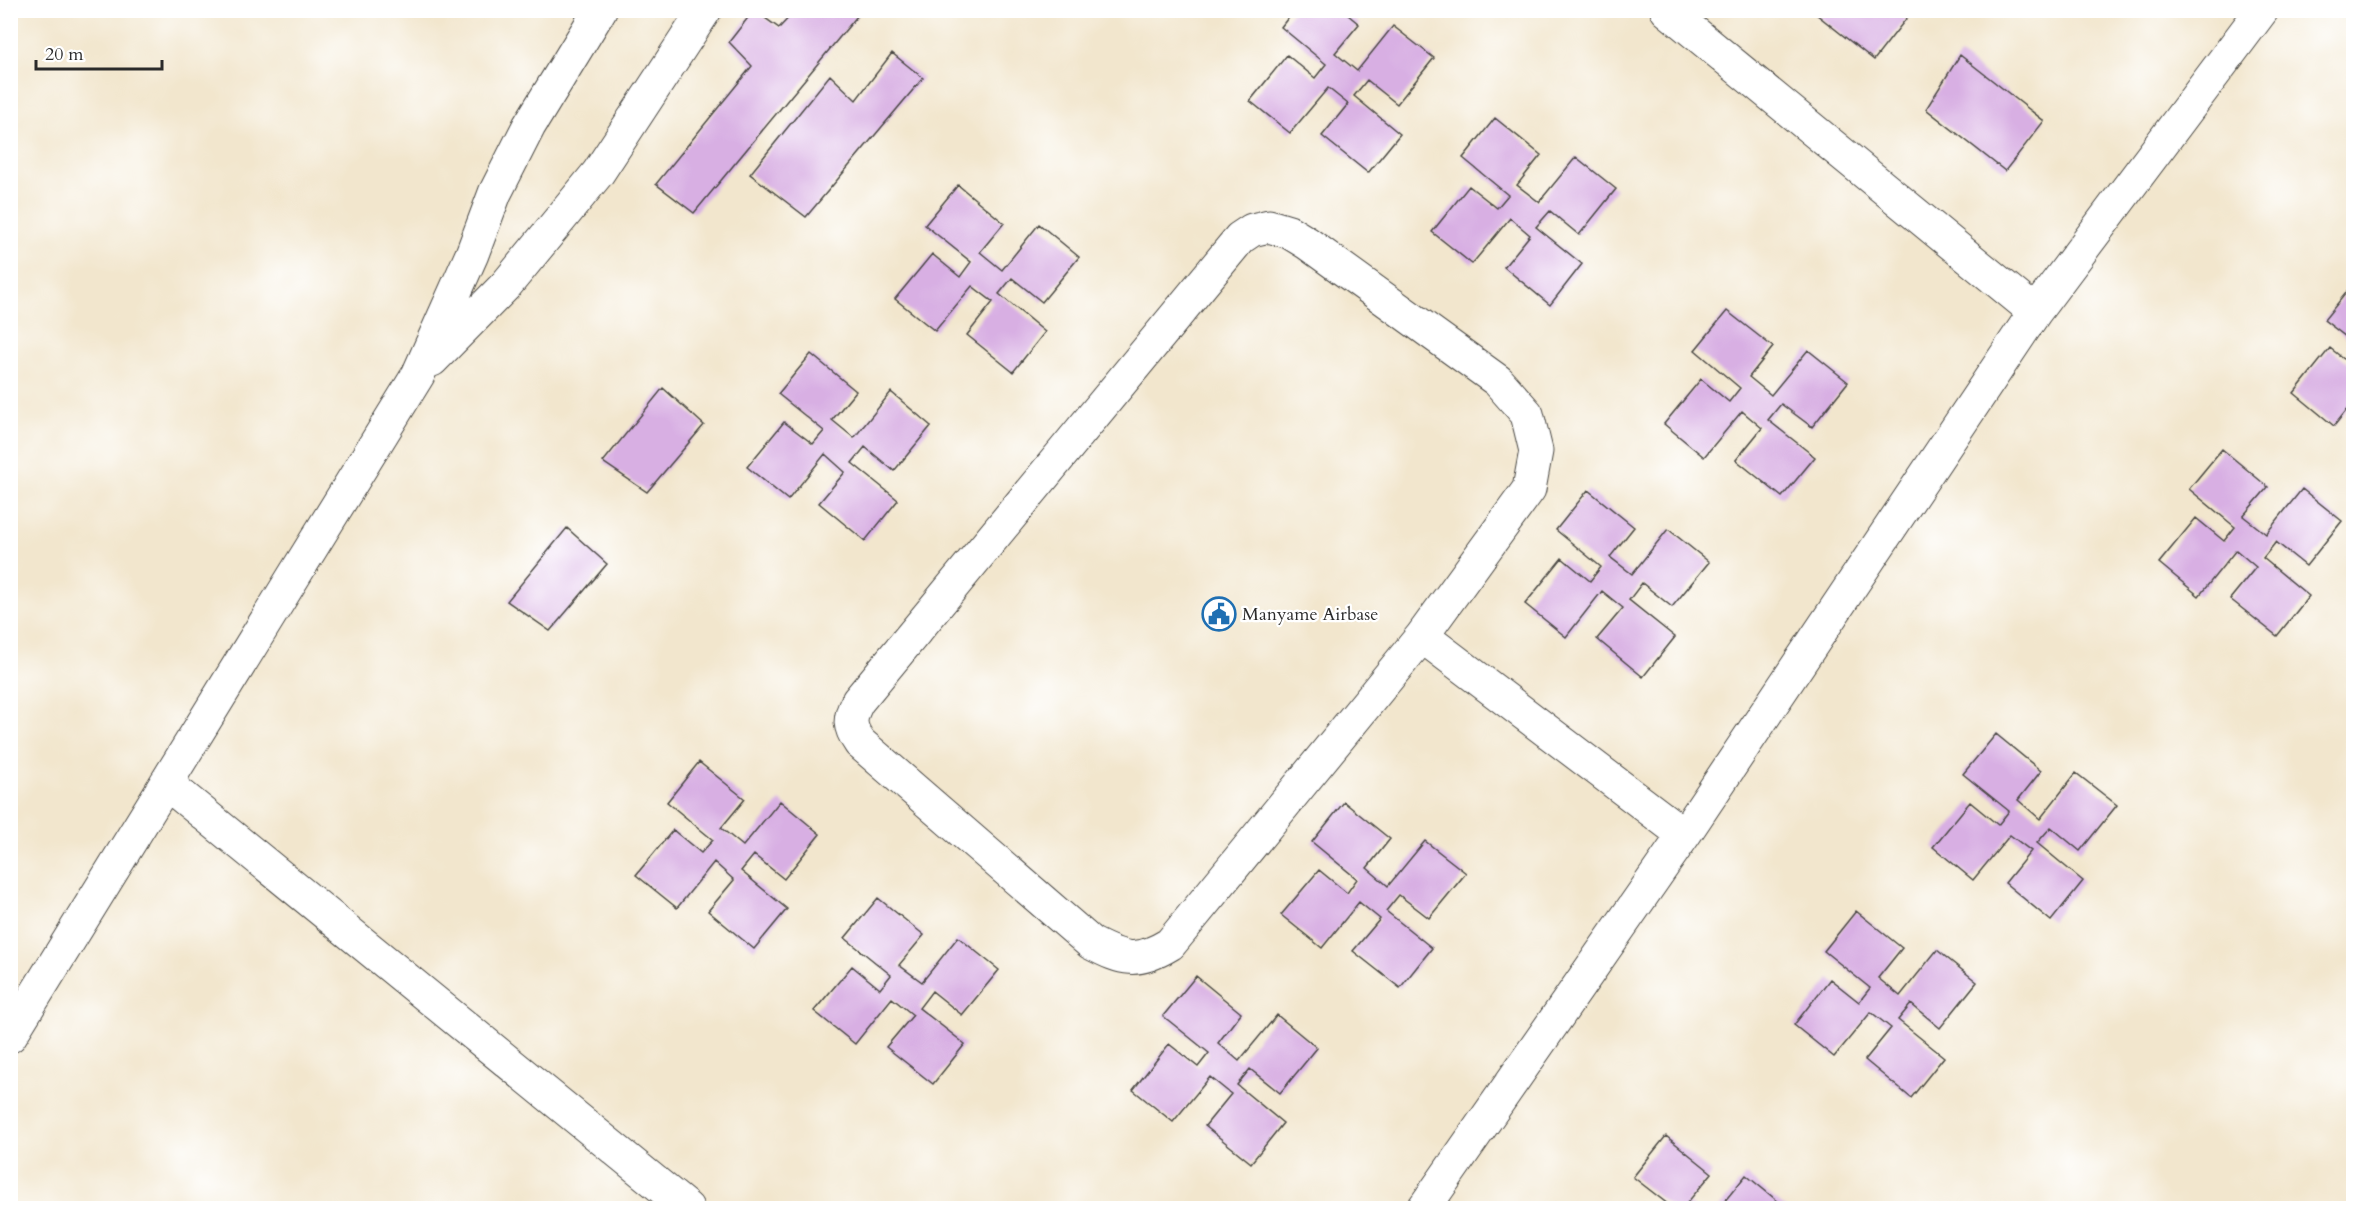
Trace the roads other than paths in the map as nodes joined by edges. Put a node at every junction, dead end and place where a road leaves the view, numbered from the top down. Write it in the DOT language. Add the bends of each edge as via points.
graph roads {
  1 [pos="600,10"];
  2 [pos="705,10"];
  3 [pos="1667,10"];
  4 [pos="2262,10"];
  5 [pos="2035,312"];
  6 [pos="417,375"];
  7 [pos="1422,636"];
  8 [pos="166,783"];
  9 [pos="1684,835"];
  10 [pos="10,1036"];
  11 [pos="687,1209"];
  12 [pos="1424,1209"];
  1 -- 6 [label="street" via="529,126 495,193"];
  2 -- 6 [label="street" via="598,173 506,285"];
  3 -- 5 [label="street"];
  4 -- 5 [label="street"];
  5 -- 9 [label="street"];
  6 -- 8 [label="street"];
  7 -- 7 [label="street" via="1529,489 1536,451 1527,414 1489,374 1307,243 1269,226 1240,238 858,701 852,713 851,730 861,743 1091,944 1136,959 1170,944"];
  7 -- 9 [label="street"];
  8 -- 10 [label="street"];
  8 -- 11 [label="street"];
  9 -- 12 [label="street"];
}
